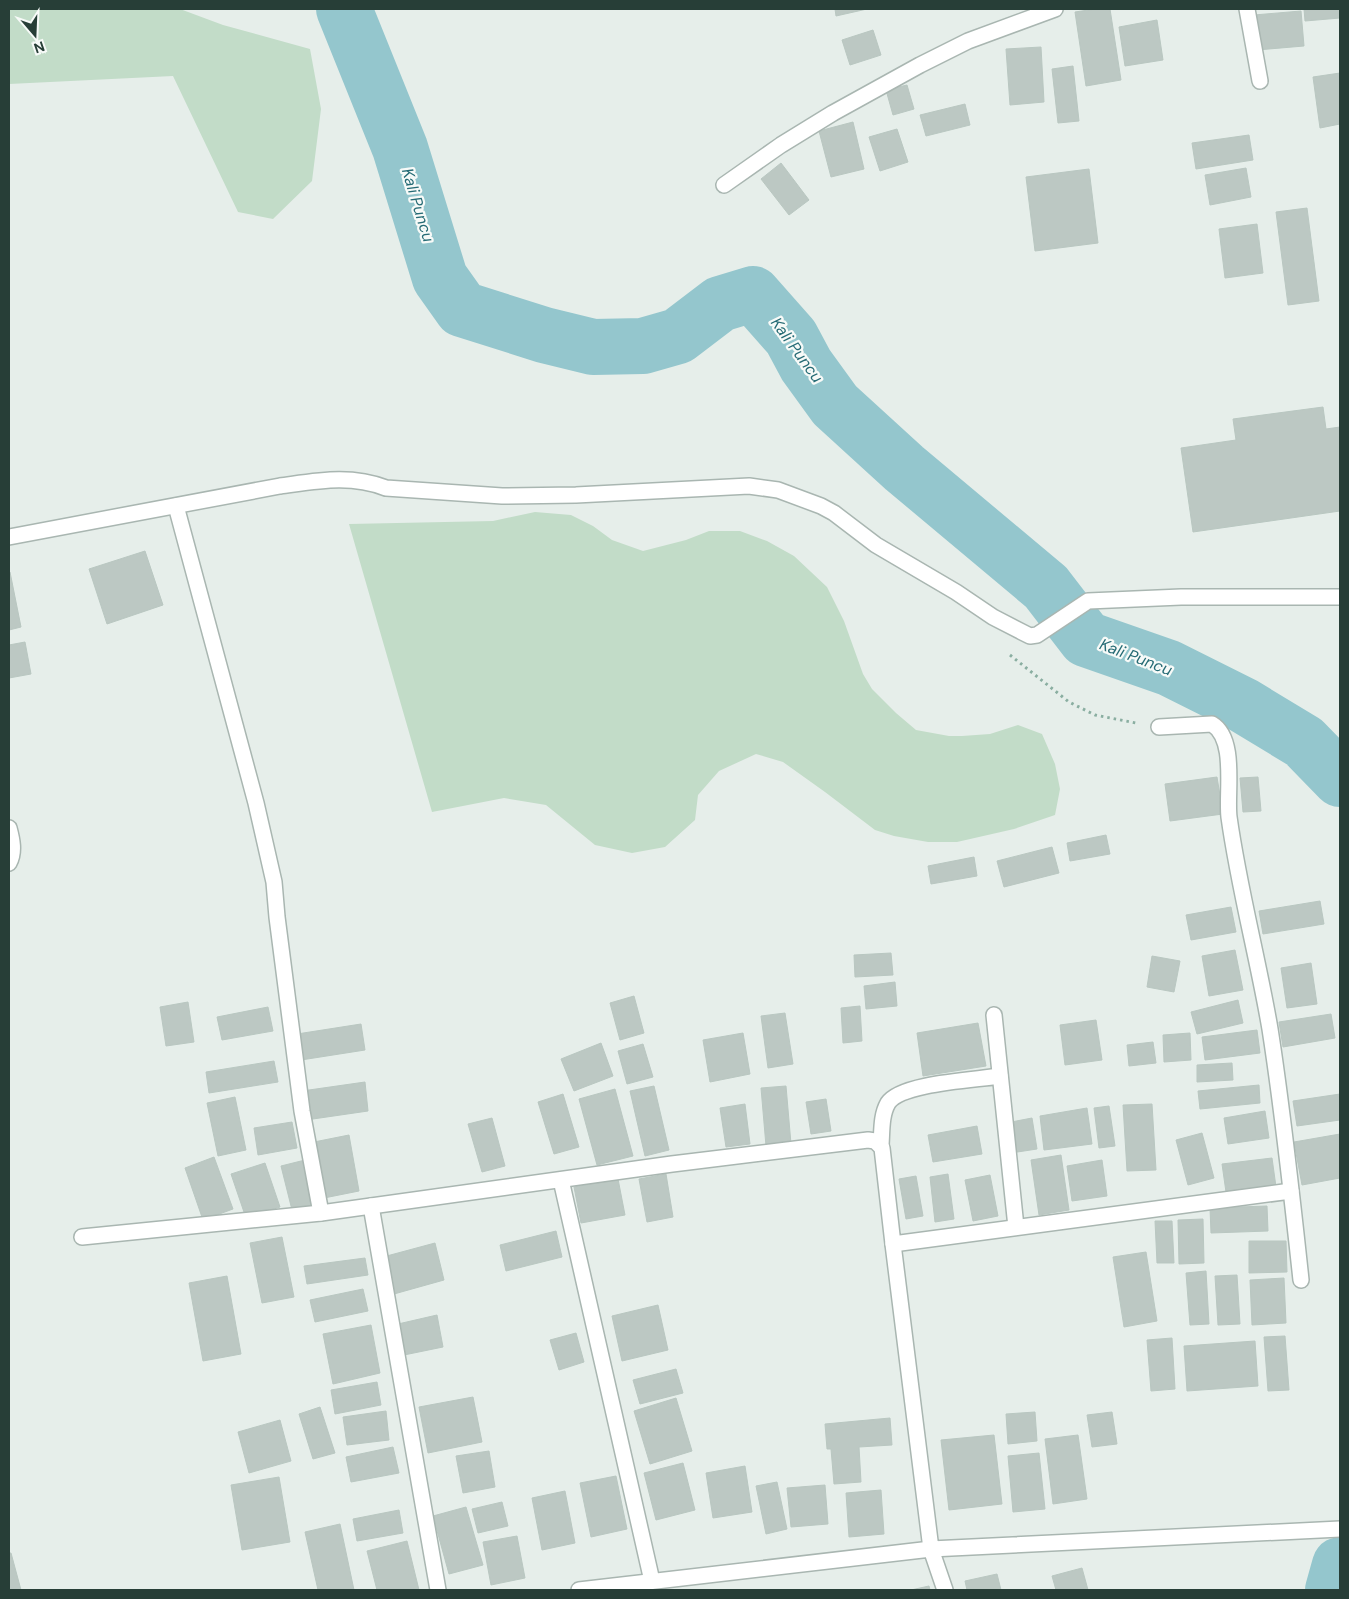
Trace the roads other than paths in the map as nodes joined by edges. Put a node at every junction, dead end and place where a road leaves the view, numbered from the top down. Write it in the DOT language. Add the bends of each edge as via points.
graph roads {
  1 [pos="1055,9"];
  2 [pos="1247,9"];
  3 [pos="1260,81"];
  4 [pos="724,184"];
  5 [pos="176,506"];
  6 [pos="9,537"];
  7 [pos="1340,597"];
  8 [pos="1158,727"];
  9 [pos="9,828"];
  10 [pos="9,863"];
  11 [pos="994,1015"];
  12 [pos="1000,1076"];
  13 [pos="881,1145"];
  14 [pos="561,1180"];
  15 [pos="1291,1191"];
  16 [pos="371,1206"];
  17 [pos="321,1213"];
  18 [pos="1016,1227"];
  19 [pos="82,1237"];
  20 [pos="893,1244"];
  21 [pos="1301,1280"];
  22 [pos="1340,1529"];
  23 [pos="932,1549"];
  24 [pos="652,1581"];
  25 [pos="438,1590"];
  26 [pos="579,1590"];
  27 [pos="945,1590"];
  1 -- 4 [label="street" via="968,41 920,65 833,113"];
  2 -- 3 [label="street"];
  5 -- 6 [label="street"];
  5 -- 7 [label="street" via="280,486 349,479 370,481 386,488 502,496 749,486 778,490 821,506 876,545 1030,636 1037,635 1088,601 1181,597"];
  5 -- 17 [label="street" via="256,803 274,882 302,1111"];
  8 -- 15 [label="street" via="1212,724 1220,730 1225,741 1229,816 1270,1029"];
  9 -- 10 [label="street" via="12,850"];
  11 -- 12 [label="street"];
  12 -- 13 [label="street" via="918,1088 895,1096 885,1110"];
  12 -- 18 [label="street"];
  13 -- 14 [label="street" via="875,1141 854,1140"];
  13 -- 20 [label="street"];
  14 -- 16 [label="street"];
  14 -- 24 [label="street"];
  15 -- 18 [label="street"];
  15 -- 21 [label="street"];
  16 -- 17 [label="street"];
  16 -- 25 [label="street"];
  17 -- 19 [label="street"];
  18 -- 20 [label="street"];
  20 -- 23 [label="street"];
  22 -- 23 [label="street"];
  23 -- 24 [label="street"];
  23 -- 27 [label="street"];
  24 -- 26 [label="street"];
}
